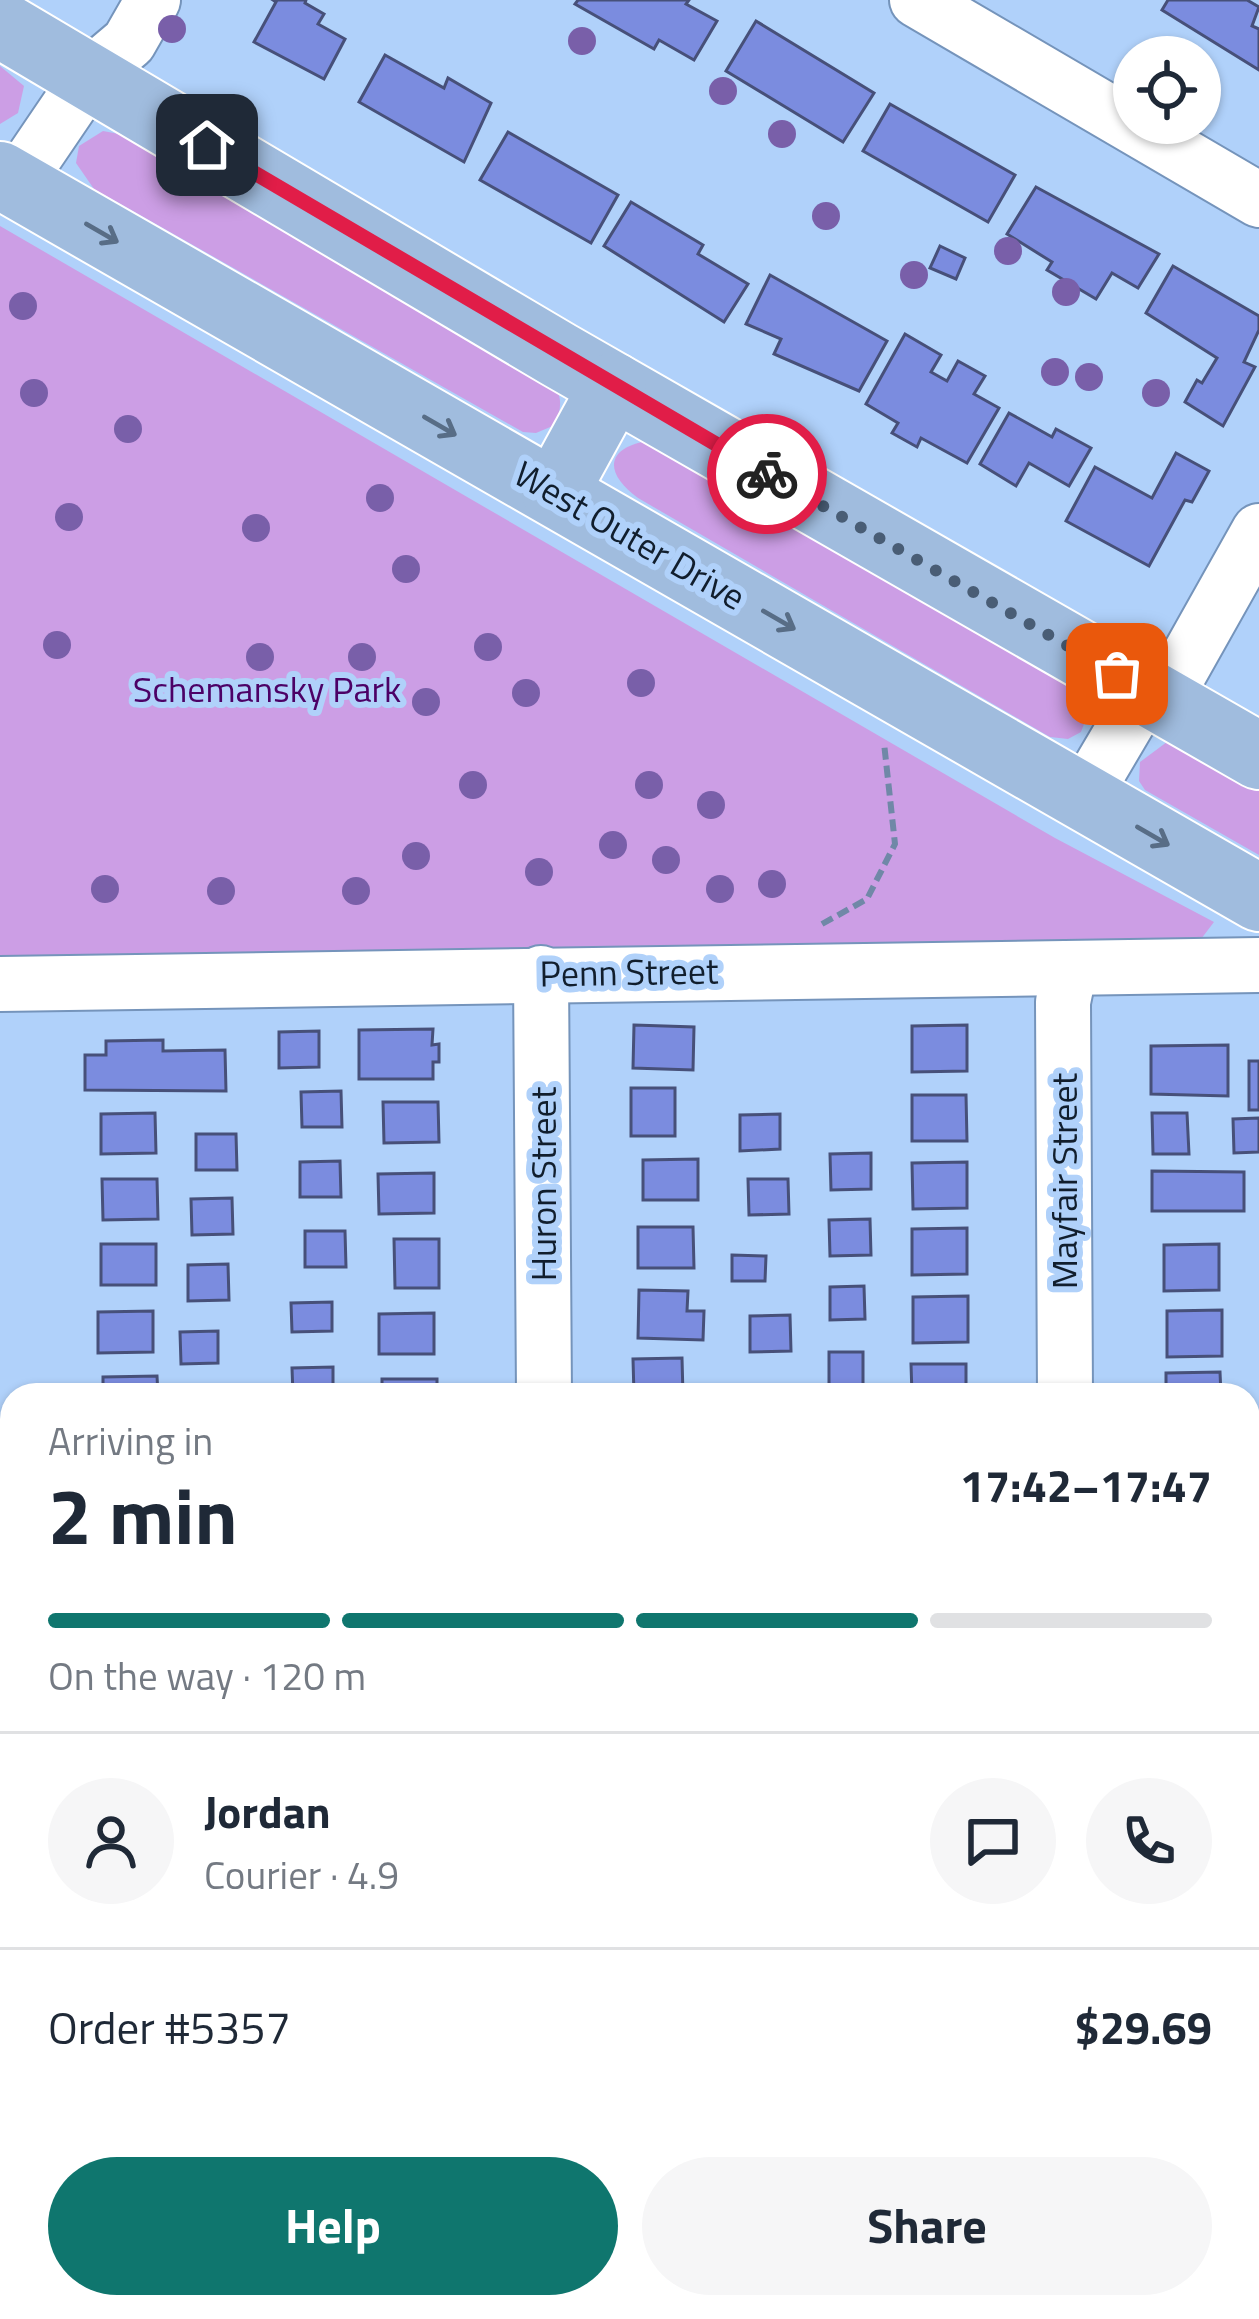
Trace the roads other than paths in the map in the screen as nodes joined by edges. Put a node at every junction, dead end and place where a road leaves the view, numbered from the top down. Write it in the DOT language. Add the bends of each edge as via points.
graph roads {
  1 [pos="153,0"];
  2 [pos="917,0"];
  3 [pos="0,24"];
  4 [pos="90,76"];
  5 [pos="8,180"];
  6 [pos="1259,200"];
  7 [pos="614,386"];
  8 [pos="555,492"];
  9 [pos="1259,531"];
  10 [pos="1155,696"];
  11 [pos="1259,756"];
  12 [pos="1084,796"];
  13 [pos="1259,898"];
  14 [pos="1259,965"];
  15 [pos="1070,968"];
  16 [pos="542,973"];
  17 [pos="0,984"];
  18 [pos="544,1383"];
  19 [pos="1065,1383"];
  1 -- 4 [label="street" via="130,42"];
  2 -- 6 [label="street"];
  3 -- 4 [label="main road"];
  4 -- 5 [label="street"];
  4 -- 7 [label="main road"];
  5 -- 8 [label="main road, West Outer Drive, one-way"];
  7 -- 8 [label="main road"];
  7 -- 10 [label="main road"];
  8 -- 12 [label="main road, West Outer Drive, one-way"];
  9 -- 10 [label="street" via="1177,677"];
  10 -- 11 [label="main road"];
  10 -- 12 [label="street" via="1130,718"];
  12 -- 13 [label="main road, West Outer Drive, one-way"];
  14 -- 15 [label="street, Penn Street"];
  15 -- 16 [label="street, Penn Street"];
  15 -- 19 [label="street, Mayfair Street" via="1063,1002"];
  16 -- 17 [label="street, Penn Street"];
  16 -- 18 [label="street, Huron Street"];
}
